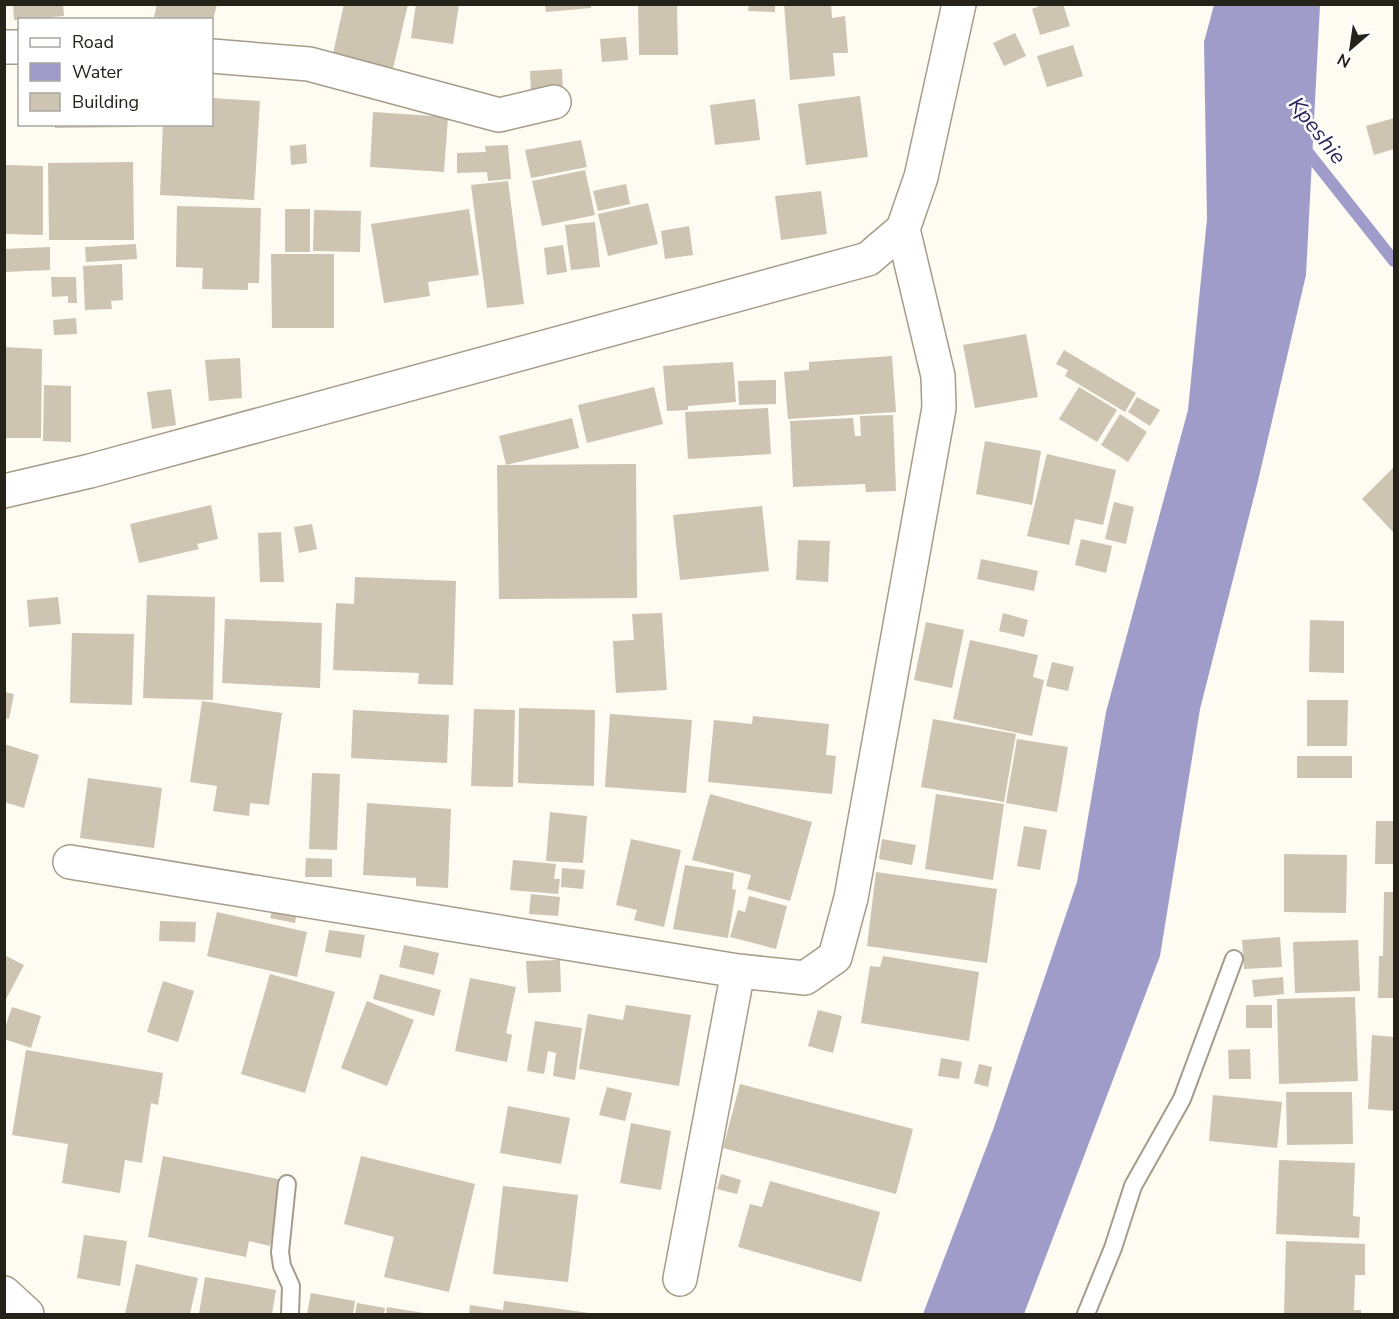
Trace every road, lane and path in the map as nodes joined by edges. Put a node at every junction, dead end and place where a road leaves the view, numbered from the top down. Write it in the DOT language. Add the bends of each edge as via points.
graph roads {
  1 [pos="959,4"];
  2 [pos="213,56"];
  3 [pos="554,102"];
  4 [pos="903,229"];
  5 [pos="4,491"];
  6 [pos="70,862"];
  7 [pos="1234,959"];
  8 [pos="738,971"];
  9 [pos="288,1184"];
  10 [pos="680,1279"];
  11 [pos="4,1293"];
  12 [pos="27,1314"];
  13 [pos="290,1314"];
  14 [pos="1086,1314"];
  1 -- 4 [label="street" via="921,177"];
  2 -- 3 [label="street" via="309,64 499,115"];
  4 -- 5 [label="street" via="868,259"];
  4 -- 8 [label="street" via="938,376 939,408 851,898 836,957 806,978"];
  6 -- 8 [label="street"];
  7 -- 14 [label="lane" via="1182,1099 1133,1186"];
  8 -- 10 [label="street"];
  9 -- 13 [label="lane" via="279,1252 291,1286"];
  11 -- 12 [label="street"];
}
